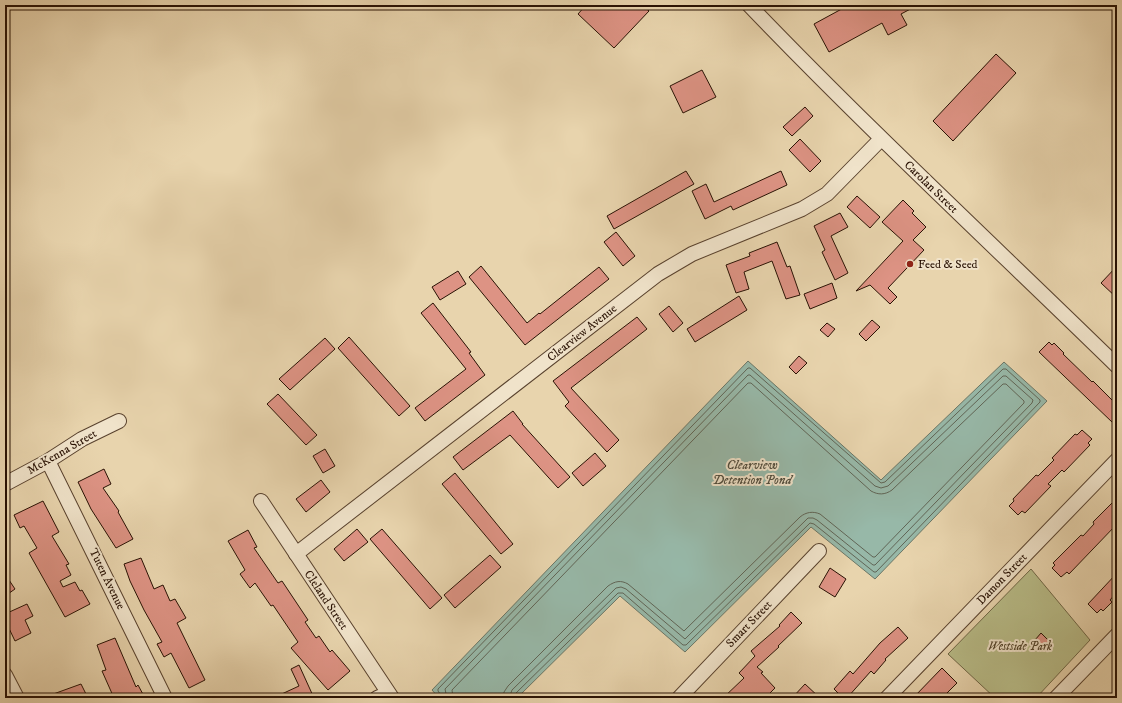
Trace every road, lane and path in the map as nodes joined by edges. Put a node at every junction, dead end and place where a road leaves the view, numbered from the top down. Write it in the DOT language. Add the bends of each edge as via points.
graph roads {
  1 [pos="749,5"];
  2 [pos="881,139"];
  3 [pos="1117,366"];
  4 [pos="119,421"];
  5 [pos="1117,460"];
  6 [pos="48,461"];
  7 [pos="5,484"];
  8 [pos="261,501"];
  9 [pos="819,551"];
  10 [pos="296,554"];
  11 [pos="1117,635"];
  12 [pos="5,675"];
  13 [pos="386,696"];
  14 [pos="17,698"];
  15 [pos="165,698"];
  16 [pos="679,698"];
  17 [pos="887,698"];
  18 [pos="1056,698"];
  1 -- 2 [label="street, Carolan Street"];
  2 -- 3 [label="street, Carolan Street"];
  2 -- 10 [label="street, Clearview Avenue" via="827,194 802,209 692,254 658,274"];
  4 -- 6 [label="street, McKenna Street" via="82,439"];
  5 -- 17 [label="street, Damon Street"];
  6 -- 7 [label="street, McKenna Street"];
  6 -- 15 [label="street, Tuten Avenue"];
  8 -- 10 [label="street, Cleland Street"];
  9 -- 16 [label="street, Smart Street"];
  10 -- 13 [label="street, Cleland Street"];
  11 -- 18 [label="street"];
  12 -- 14 [label="street"];
}
